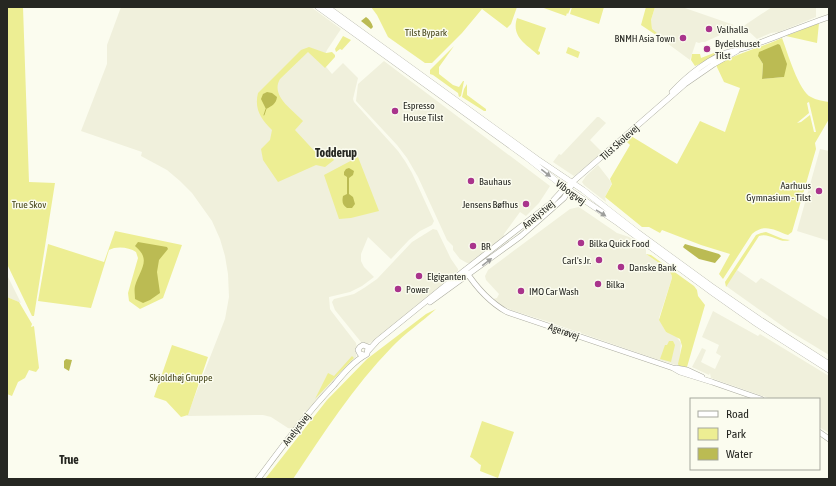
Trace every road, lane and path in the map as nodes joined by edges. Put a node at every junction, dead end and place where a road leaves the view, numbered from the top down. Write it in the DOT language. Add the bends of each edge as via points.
graph roads {
  1 [pos="318,7"];
  2 [pos="327,7"];
  3 [pos="829,17"];
  4 [pos="573,183"];
  5 [pos="568,190"];
  6 [pos="466,273"];
  7 [pos="377,341"];
  8 [pos="364,345"];
  9 [pos="358,351"];
  10 [pos="368,351"];
  11 [pos="364,355"];
  12 [pos="353,364"];
  13 [pos="829,364"];
  14 [pos="829,370"];
  15 [pos="757,398"];
  16 [pos="820,433"];
  17 [pos="829,439"];
  18 [pos="258,479"];
  1 -- 5 [label="main road, Viborgvej, one-way" via="526,156"];
  2 -- 4 [label="main road, Viborgvej"];
  3 -- 4 [label="street, Tilst Skolevej" via="737,51 698,74"];
  4 -- 5 [label="street, Anelystvej"];
  4 -- 13 [label="main road, Viborgvej" via="730,299"];
  5 -- 6 [label="street, Anelystvej" via="564,198 548,213 505,248"];
  5 -- 14 [label="main road, Viborgvej, one-way" via="618,223 740,312"];
  6 -- 7 [label="street, Anelystvej"];
  6 -- 15 [label="street, Agerøvej" via="488,299 507,312"];
  7 -- 8 [label="street, Anelystvej"];
  7 -- 10 [label="street, Anelystvej"];
  8 -- 9 [label="street"];
  8 -- 10 [label="street" via="368,347"];
  9 -- 11 [label="street"];
  9 -- 12 [label="street, Anelystvej"];
  10 -- 11 [label="street"];
  11 -- 12 [label="street, Anelystvej"];
  12 -- 18 [label="street, Anelystvej" via="305,418"];
  16 -- 17 [label="street"];
}
